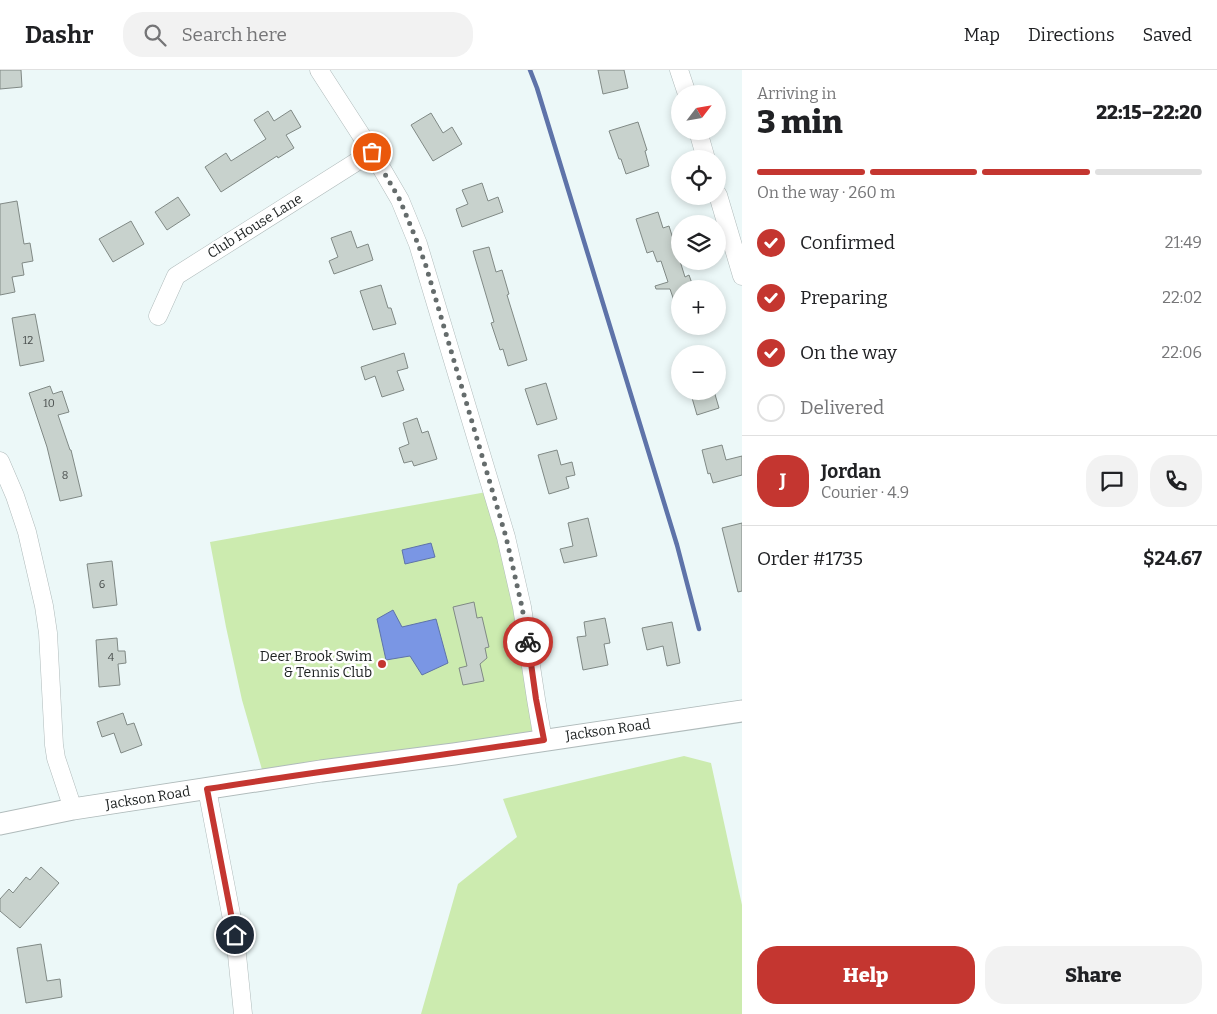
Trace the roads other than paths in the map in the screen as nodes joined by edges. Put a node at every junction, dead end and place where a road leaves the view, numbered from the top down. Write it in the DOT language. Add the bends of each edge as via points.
graph roads {
  1 [pos="319,70"];
  2 [pos="679,70"];
  3 [pos="684,85"];
  4 [pos="372,152"];
  5 [pos="721,205"];
  6 [pos="742,276"];
  7 [pos="158,316"];
  8 [pos="0,461"];
  9 [pos="742,710"];
  10 [pos="544,740"];
  11 [pos="207,789"];
  12 [pos="73,809"];
  13 [pos="0,824"];
  14 [pos="243,1014"];
  1 -- 4 [label="street"];
  2 -- 3 [label="street"];
  4 -- 7 [label="street, Club House Lane" via="176,276"];
  4 -- 10 [label="street" via="400,200 418,244 506,537 522,607"];
  5 -- 6 [label="street"];
  8 -- 12 [label="street" via="26,532 44,606 54,745"];
  9 -- 10 [label="street, Jackson Road"];
  10 -- 11 [label="street, Jackson Road"];
  11 -- 12 [label="street, Jackson Road"];
  11 -- 14 [label="street" via="235,935"];
  12 -- 13 [label="street, Jackson Road"];
}
